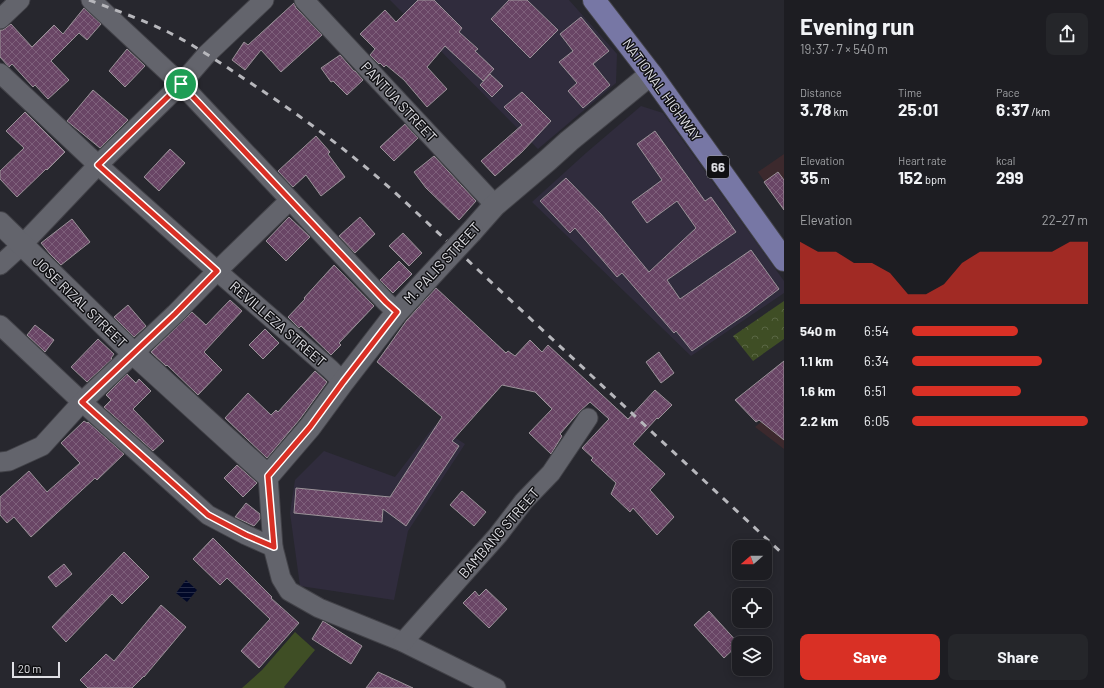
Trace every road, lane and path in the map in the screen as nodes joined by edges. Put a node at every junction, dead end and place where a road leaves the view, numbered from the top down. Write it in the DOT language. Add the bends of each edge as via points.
graph roads {
  1 [pos="20,0"];
  2 [pos="91,0"];
  3 [pos="264,0"];
  4 [pos="304,0"];
  5 [pos="594,0"];
  6 [pos="0,19"];
  7 [pos="0,73"];
  8 [pos="651,74"];
  9 [pos="181,84"];
  10 [pos="98,165"];
  11 [pos="290,200"];
  12 [pos="495,205"];
  13 [pos="0,224"];
  14 [pos="22,245"];
  15 [pos="784,260"];
  16 [pos="0,266"];
  17 [pos="217,271"];
  18 [pos="397,312"];
  19 [pos="0,325"];
  20 [pos="133,353"];
  21 [pos="343,382"];
  22 [pos="82,402"];
  23 [pos="588,418"];
  24 [pos="0,462"];
  25 [pos="268,476"];
  26 [pos="274,547"];
  27 [pos="403,642"];
  28 [pos="494,688"];
  1 -- 6 [label="street"];
  2 -- 9 [label="street"];
  3 -- 9 [label="street" via="207,54"];
  4 -- 12 [label="street, PANTUA STREET"];
  5 -- 8 [label="main road, NATIONAL HIGHWAY / 66"];
  7 -- 10 [label="street, REVILLEZA STREET"];
  8 -- 12 [label="main road, M. PALIS STREET"];
  8 -- 15 [label="main road, NATIONAL HIGHWAY / 66"];
  9 -- 10 [label="street"];
  9 -- 11 [label="street"];
  10 -- 14 [label="street"];
  10 -- 17 [label="street, REVILLEZA STREET"];
  11 -- 17 [label="street"];
  11 -- 18 [label="street"];
  12 -- 18 [label="main road, M. PALIS STREET, bridge"];
  13 -- 14 [label="main road, JOSE RIZAL STREET"];
  14 -- 16 [label="street"];
  14 -- 20 [label="main road, JOSE RIZAL STREET"];
  17 -- 20 [label="street"];
  17 -- 21 [label="street, REVILLEZA STREET"];
  18 -- 21 [label="main road, M. PALIS STREET"];
  19 -- 22 [label="street"];
  20 -- 22 [label="street"];
  20 -- 25 [label="main road, JOSE RIZAL STREET"];
  21 -- 25 [label="main road, M. PALIS STREET" via="310,427"];
  22 -- 24 [label="street" via="42,446 9,461"];
  22 -- 26 [label="street" via="208,515"];
  23 -- 27 [label="street, BAMBANG STREET" via="551,473"];
  25 -- 26 [label="street"];
  26 -- 27 [label="street" via="280,578 288,591 319,608"];
  27 -- 28 [label="street"];
}
